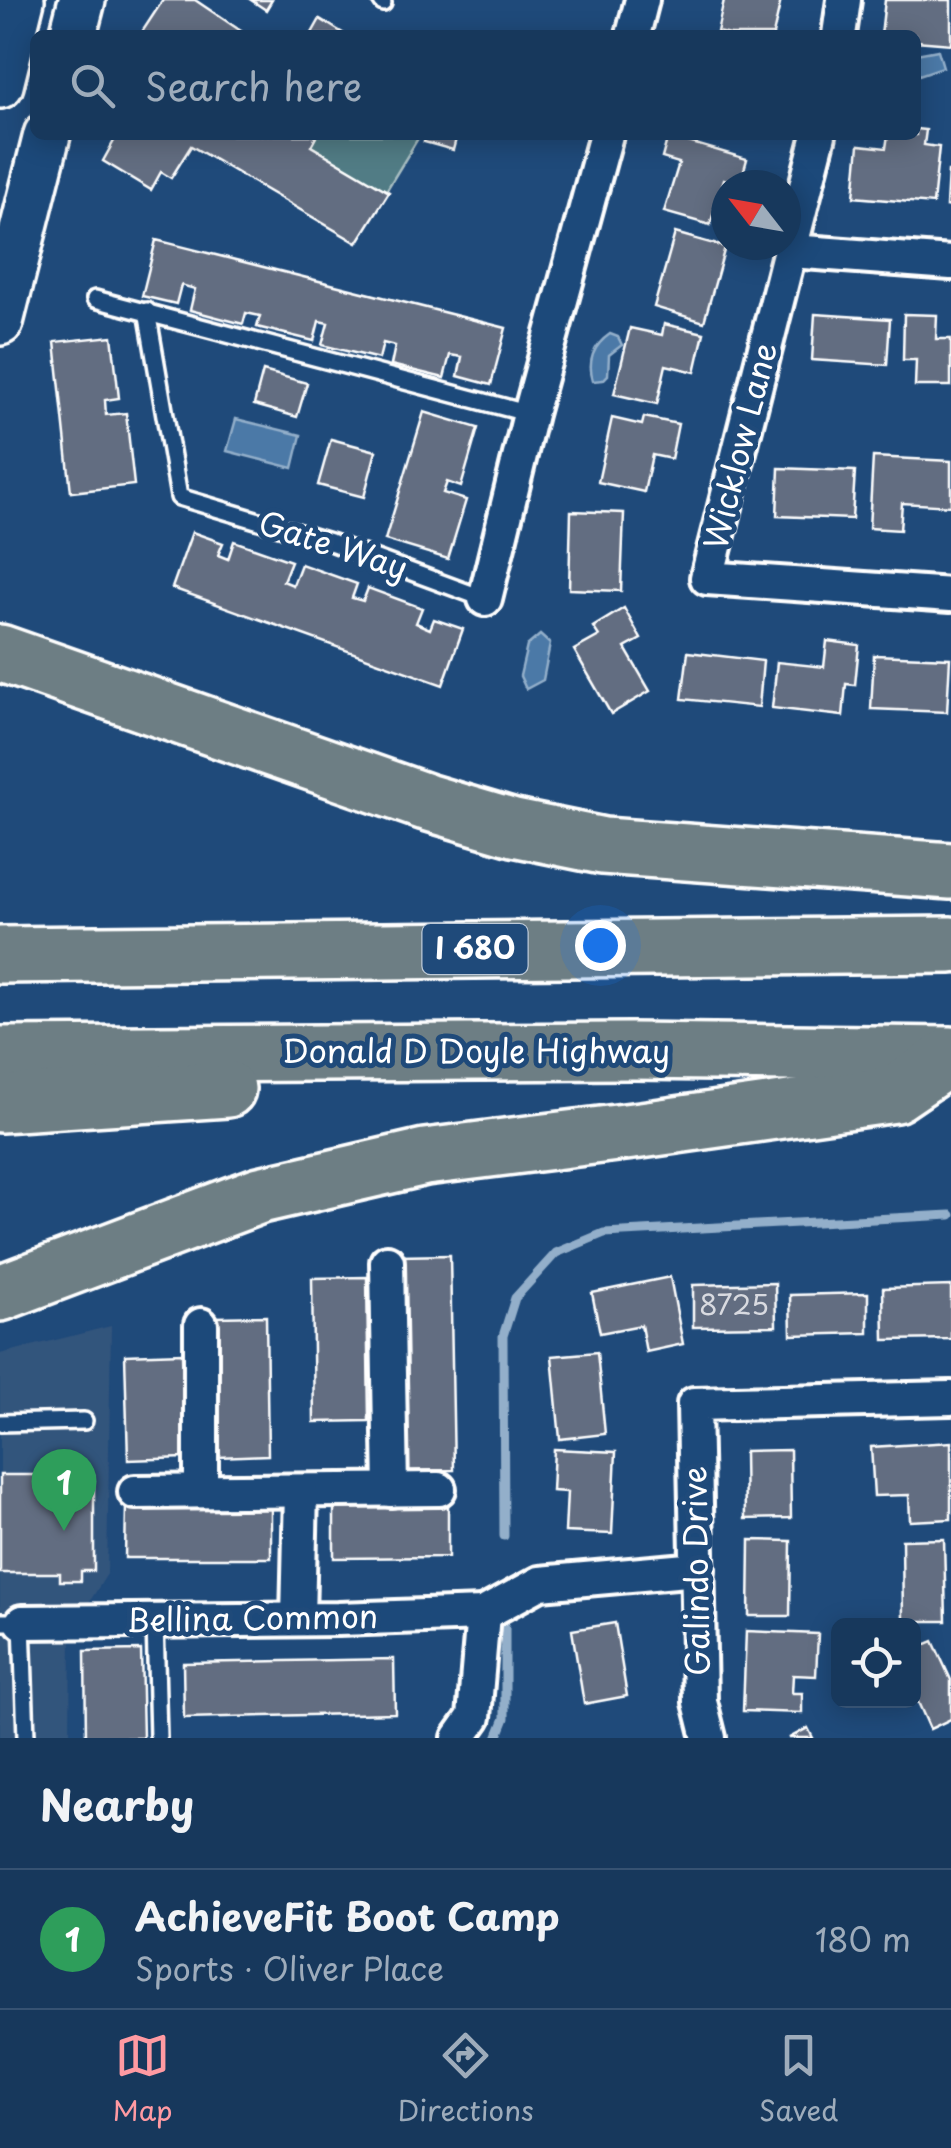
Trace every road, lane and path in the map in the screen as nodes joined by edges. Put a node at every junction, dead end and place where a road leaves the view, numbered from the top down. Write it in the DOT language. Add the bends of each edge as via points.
graph roads {
  1 [pos="21,0"];
  2 [pos="82,0"];
  3 [pos="642,0"];
  4 [pos="844,0"];
  5 [pos="74,30"];
  6 [pos="634,30"];
  7 [pos="840,30"];
  8 [pos="0,85"];
  9 [pos="46,140"];
  10 [pos="605,140"];
  11 [pos="818,140"];
  12 [pos="801,210"];
  13 [pos="801,252"];
  14 [pos="789,260"];
  15 [pos="951,263"];
  16 [pos="94,299"];
  17 [pos="147,311"];
  18 [pos="0,322"];
  19 [pos="530,414"];
  20 [pos="951,594"];
  21 [pos="485,599"];
  22 [pos="0,652"];
  23 [pos="951,872"];
  24 [pos="951,944"];
  25 [pos="0,954"];
  26 [pos="632,1051"];
  27 [pos="0,1055"];
  28 [pos="951,1055"];
  29 [pos="0,1104"];
  30 [pos="387,1262"];
  31 [pos="0,1292"];
  32 [pos="201,1325"];
  33 [pos="951,1398"];
  34 [pos="84,1422"];
  35 [pos="0,1423"];
  36 [pos="439,1489"];
  37 [pos="391,1490"];
  38 [pos="301,1491"];
  39 [pos="135,1492"];
  40 [pos="200,1492"];
  41 [pos="698,1569"];
  42 [pos="482,1614"];
  43 [pos="298,1619"];
  44 [pos="155,1620"];
  45 [pos="11,1622"];
  46 [pos="26,1738"];
  47 [pos="158,1738"];
  48 [pos="459,1738"];
  49 [pos="709,1738"];
  1 -- 8 [label="main road"];
  2 -- 5 [label="main road"];
  3 -- 6 [label="street"];
  4 -- 7 [label="street"];
  9 -- 18 [label="main road"];
  10 -- 19 [label="street, Gate Way"];
  11 -- 12 [label="street, Wicklow Lane"];
  13 -- 15 [label="street"];
  14 -- 20 [label="street, Wicklow Lane" via="707,578"];
  16 -- 17 [label="lane"];
  17 -- 19 [label="lane"];
  17 -- 21 [label="lane, Gate Way" via="179,497 334,543"];
  19 -- 21 [label="street, Gate Way"];
  22 -- 23 [label="highway" via="514,828 603,846"];
  24 -- 25 [label="highway, I 680"];
  26 -- 27 [label="highway, Donald D Doyle Highway"];
  26 -- 28 [label="highway, Donald D Doyle Highway"];
  26 -- 29 [label="highway" via="520,1075"];
  28 -- 31 [label="highway" via="895,1094 425,1156 260,1195"];
  30 -- 37 [label="street"];
  32 -- 40 [label="street"];
  33 -- 41 [label="street, Galindo Drive" via="694,1404"];
  34 -- 35 [label="lane"];
  36 -- 37 [label="street"];
  37 -- 38 [label="street"];
  38 -- 40 [label="street"];
  38 -- 43 [label="street"];
  39 -- 40 [label="street"];
  41 -- 42 [label="street" via="540,1582"];
  41 -- 49 [label="street, Galindo Drive" via="700,1702"];
  42 -- 43 [label="street, Bellina Common"];
  42 -- 48 [label="street" via="474,1717"];
  43 -- 44 [label="street, Bellina Common"];
  44 -- 45 [label="street, Bellina Common"];
  44 -- 47 [label="lane"];
  45 -- 46 [label="lane"];
}
